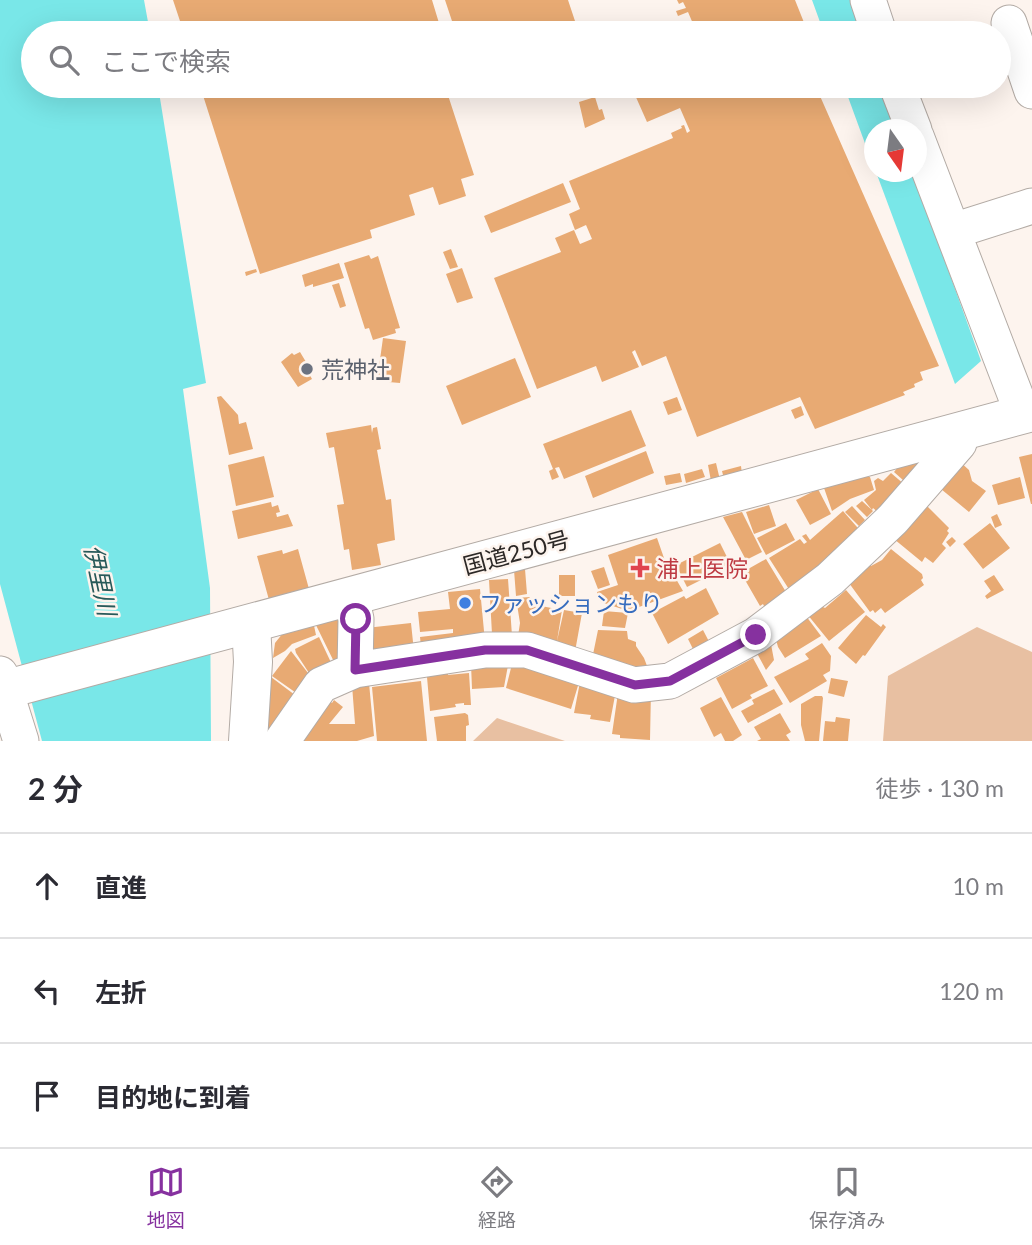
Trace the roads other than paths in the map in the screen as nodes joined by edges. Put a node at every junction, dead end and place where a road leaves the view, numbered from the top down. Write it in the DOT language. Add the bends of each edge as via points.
graph roads {
  1 [pos="868,0"];
  2 [pos="874,21"];
  3 [pos="1011,29"];
  4 [pos="1032,91"];
  5 [pos="902,98"];
  6 [pos="910,119"];
  7 [pos="927,164"];
  8 [pos="1032,206"];
  9 [pos="953,231"];
  10 [pos="1027,414"];
  11 [pos="962,430"];
  12 [pos="351,597"];
  13 [pos="241,627"];
  14 [pos="355,670"];
  15 [pos="8,685"];
  16 [pos="21,741"];
  17 [pos="248,741"];
  18 [pos="282,741"];
  1 -- 2 [label="street"];
  3 -- 4 [label="street"];
  5 -- 6 [label="street"];
  7 -- 9 [label="street"];
  8 -- 9 [label="street"];
  9 -- 10 [label="street"];
  10 -- 11 [label="main road, 国道250号"];
  11 -- 12 [label="main road, 国道250号"];
  11 -- 14 [label="street" via="959,443 893,519 830,579 756,635 670,681 635,685 527,650 485,650"];
  12 -- 13 [label="main road, 国道250号"];
  12 -- 14 [label="street" via="356,619"];
  13 -- 15 [label="main road, 国道250号"];
  13 -- 17 [label="main road" via="253,662"];
  14 -- 18 [label="street" via="321,685"];
  15 -- 16 [label="street"];
}
